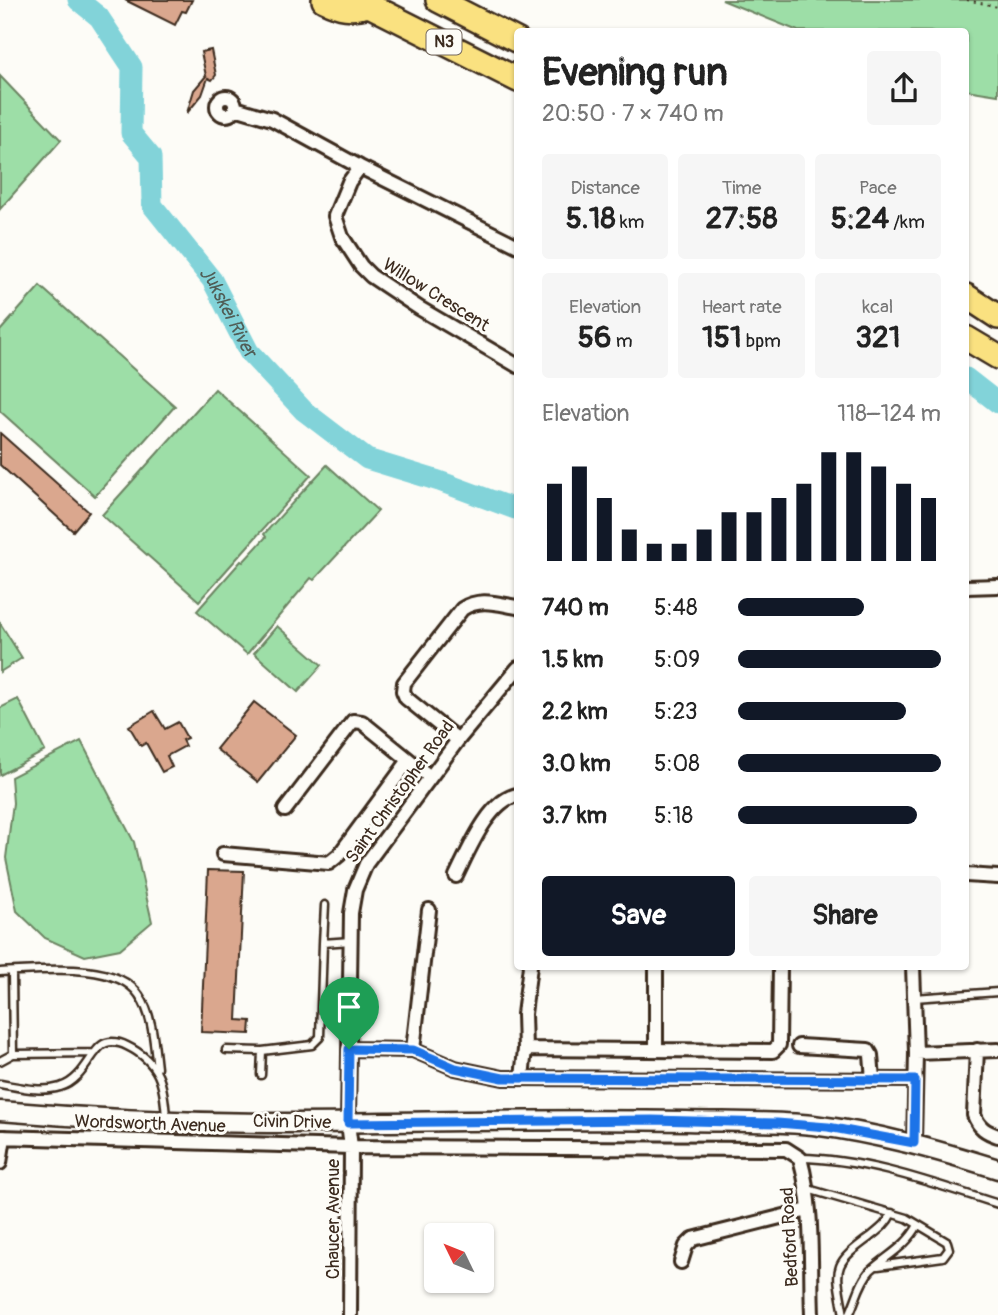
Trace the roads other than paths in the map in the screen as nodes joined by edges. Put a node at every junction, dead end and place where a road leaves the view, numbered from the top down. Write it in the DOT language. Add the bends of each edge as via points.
graph roads {
  1 [pos="324,0"];
  2 [pos="438,0"];
  3 [pos="364,2"];
  4 [pos="514,39"];
  5 [pos="514,78"];
  6 [pos="235,108"];
  7 [pos="360,167"];
  8 [pos="514,244"];
  9 [pos="969,298"];
  10 [pos="998,317"];
  11 [pos="969,340"];
  12 [pos="998,357"];
  13 [pos="514,364"];
  14 [pos="998,586"];
  15 [pos="969,587"];
  16 [pos="514,606"];
  17 [pos="514,673"];
  18 [pos="458,740"];
  19 [pos="410,760"];
  20 [pos="430,777"];
  21 [pos="514,796"];
  22 [pos="285,810"];
  23 [pos="223,854"];
  24 [pos="969,875"];
  25 [pos="456,876"];
  26 [pos="998,877"];
  27 [pos="325,905"];
  28 [pos="429,910"];
  29 [pos="351,941"];
  30 [pos="323,943"];
  31 [pos="530,970"];
  32 [pos="656,970"];
  33 [pos="780,970"];
  34 [pos="913,970"];
  35 [pos="0,972"];
  36 [pos="12,972"];
  37 [pos="998,992"];
  38 [pos="914,998"];
  39 [pos="799,1046"];
  40 [pos="349,1049"];
  41 [pos="525,1049"];
  42 [pos="226,1050"];
  43 [pos="413,1050"];
  44 [pos="656,1050"];
  45 [pos="977,1050"];
  46 [pos="998,1050"];
  47 [pos="262,1051"];
  48 [pos="95,1053"];
  49 [pos="916,1053"];
  50 [pos="13,1054"];
  51 [pos="0,1061"];
  52 [pos="157,1071"];
  53 [pos="261,1076"];
  54 [pos="522,1078"];
  55 [pos="873,1080"];
  56 [pos="915,1080"];
  57 [pos="0,1084"];
  58 [pos="0,1111"];
  59 [pos="166,1120"];
  60 [pos="348,1123"];
  61 [pos="998,1136"];
  62 [pos="2,1137"];
  63 [pos="914,1143"];
  64 [pos="351,1147"];
  65 [pos="800,1158"];
  66 [pos="0,1163"];
  67 [pos="998,1169"];
  68 [pos="806,1189"];
  69 [pos="998,1204"];
  70 [pos="808,1210"];
  71 [pos="892,1213"];
  72 [pos="918,1225"];
  73 [pos="681,1262"];
  74 [pos="878,1266"];
  75 [pos="350,1315"];
  76 [pos="812,1315"];
  77 [pos="847,1315"];
  1 -- 3 [label="highway" via="346,9 356,9"];
  2 -- 4 [label="highway, N3"];
  3 -- 5 [label="highway, N3"];
  6 -- 7 [label="street" via="272,119"];
  7 -- 8 [label="street"];
  7 -- 13 [label="street, Willow Crescent" via="335,216 361,266 385,288"];
  9 -- 10 [label="highway"];
  11 -- 12 [label="highway"];
  14 -- 15 [label="street"];
  16 -- 18 [label="street" via="471,602 404,683 406,698"];
  17 -- 18 [label="street, Saint Christopher Road"];
  18 -- 20 [label="street, Saint Christopher Road"];
  19 -- 20 [label="street"];
  19 -- 22 [label="street" via="362,722 353,721"];
  19 -- 23 [label="street" via="330,863"];
  20 -- 29 [label="street, Saint Christopher Road" via="361,872 353,902"];
  21 -- 25 [label="street" via="491,814"];
  24 -- 26 [label="street"];
  27 -- 30 [label="lane"];
  28 -- 43 [label="street"];
  29 -- 30 [label="lane"];
  29 -- 40 [label="street, Saint Christopher Road"];
  30 -- 47 [label="lane" via="320,1037 312,1045"];
  31 -- 41 [label="street"];
  32 -- 44 [label="street"];
  33 -- 44 [label="street" via="779,1045 775,1051"];
  34 -- 38 [label="street"];
  35 -- 36 [label="lane"];
  36 -- 50 [label="lane"];
  36 -- 52 [label="lane" via="87,970 125,983 138,993 146,1011"];
  37 -- 38 [label="lane"];
  38 -- 49 [label="street"];
  39 -- 55 [label="street" via="868,1051"];
  40 -- 43 [label="street"];
  40 -- 60 [label="street, Saint Christopher Road"];
  41 -- 44 [label="street"];
  41 -- 54 [label="street"];
  42 -- 47 [label="lane"];
  43 -- 54 [label="street" via="466,1070"];
  45 -- 46 [label="street"];
  45 -- 49 [label="street"];
  45 -- 61 [label="street" via="974,1115 987,1133"];
  47 -- 53 [label="lane"];
  48 -- 50 [label="lane"];
  48 -- 52 [label="lane" via="106,1042 120,1043 140,1052"];
  48 -- 57 [label="lane" via="76,1078 61,1087 49,1090"];
  49 -- 56 [label="street"];
  50 -- 51 [label="lane"];
  52 -- 59 [label="lane" via="165,1093"];
  54 -- 55 [label="street"];
  55 -- 56 [label="street"];
  56 -- 63 [label="street"];
  58 -- 59 [label="main road, Civin Drive"];
  59 -- 60 [label="main road, Civin Drive"];
  60 -- 63 [label="main road, Civin Drive" via="777,1123"];
  60 -- 64 [label="street, Chaucer Avenue"];
  62 -- 64 [label="street, Wordsworth Avenue"];
  62 -- 66 [label="street"];
  63 -- 67 [label="main road, Civin Drive"];
  64 -- 65 [label="street, Wordsworth Avenue" via="773,1149 791,1151"];
  64 -- 75 [label="street, Chaucer Avenue"];
  65 -- 68 [label="street, Bedford Road"];
  65 -- 69 [label="lane" via="828,1158 877,1169"];
  68 -- 70 [label="street, Bedford Road"];
  68 -- 71 [label="lane"];
  70 -- 73 [label="street" via="693,1239"];
  70 -- 76 [label="street, Bedford Road"];
  71 -- 72 [label="lane"];
  71 -- 77 [label="lane" via="885,1226 842,1259 839,1285"];
  72 -- 74 [label="lane"];
  72 -- 74 [label="lane" via="947,1242 943,1258"];
  74 -- 77 [label="lane" via="866,1277"];
}
